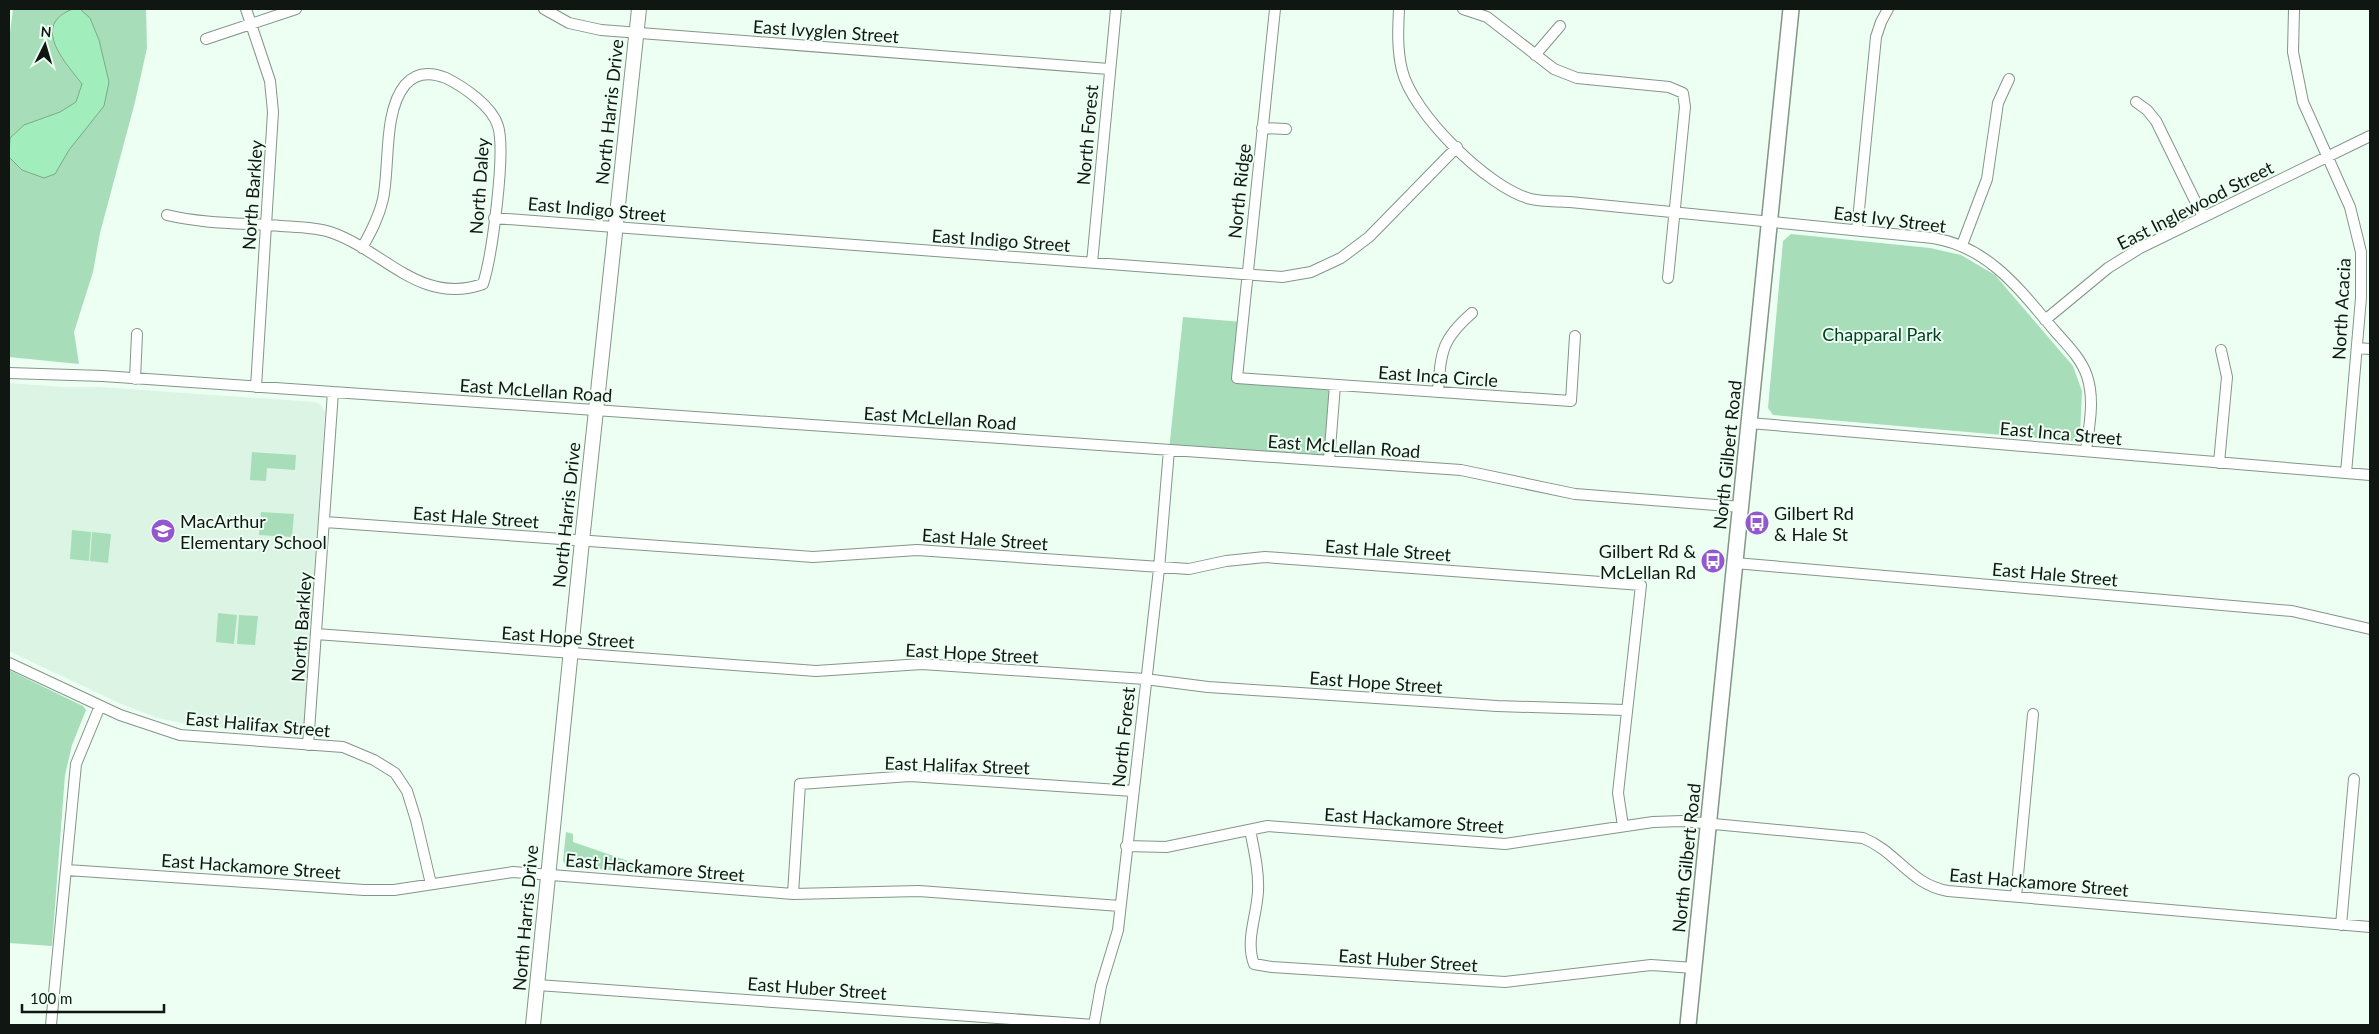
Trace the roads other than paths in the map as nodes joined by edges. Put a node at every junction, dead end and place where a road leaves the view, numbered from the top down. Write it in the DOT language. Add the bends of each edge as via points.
graph roads {
  1 [pos="246,9"];
  2 [pos="296,9"];
  3 [pos="544,9"];
  4 [pos="639,9"];
  5 [pos="1116,9"];
  6 [pos="1275,9"];
  7 [pos="1399,9"];
  8 [pos="1464,9"];
  9 [pos="1791,9"];
  10 [pos="1888,9"];
  11 [pos="2294,9"];
  12 [pos="251,25"];
  13 [pos="1560,26"];
  14 [pos="636,33"];
  15 [pos="206,40"];
  16 [pos="1535,55"];
  17 [pos="1109,69"];
  18 [pos="2008,79"];
  19 [pos="2136,102"];
  20 [pos="1262,128"];
  21 [pos="1286,129"];
  22 [pos="2370,136"];
  23 [pos="1457,148"];
  24 [pos="2328,157"];
  25 [pos="1674,212"];
  26 [pos="167,215"];
  27 [pos="2203,217"];
  28 [pos="494,218"];
  29 [pos="1770,222"];
  30 [pos="266,225"];
  31 [pos="616,227"];
  32 [pos="1857,230"];
  33 [pos="1962,246"];
  34 [pos="362,248"];
  35 [pos="1092,263"];
  36 [pos="1246,276"];
  37 [pos="1668,278"];
  38 [pos="1472,313"];
  39 [pos="2045,320"];
  40 [pos="137,334"];
  41 [pos="1575,336"];
  42 [pos="2357,348"];
  43 [pos="2370,349"];
  44 [pos="2221,350"];
  45 [pos="9,373"];
  46 [pos="1237,378"];
  47 [pos="135,379"];
  48 [pos="1335,385"];
  49 [pos="256,387"];
  50 [pos="333,392"];
  51 [pos="1438,392"];
  52 [pos="595,411"];
  53 [pos="1749,423"];
  54 [pos="1169,450"];
  55 [pos="2086,451"];
  56 [pos="1329,462"];
  57 [pos="2220,463"];
  58 [pos="2346,473"];
  59 [pos="2370,476"];
  60 [pos="1741,507"];
  61 [pos="326,522"];
  62 [pos="582,541"];
  63 [pos="1735,563"];
  64 [pos="1159,569"];
  65 [pos="2370,629"];
  66 [pos="316,634"];
  67 [pos="572,654"];
  68 [pos="9,663"];
  69 [pos="1145,679"];
  70 [pos="100,706"];
  71 [pos="1626,710"];
  72 [pos="2033,714"];
  73 [pos="308,745"];
  74 [pos="2354,779"];
  75 [pos="1133,791"];
  76 [pos="1709,824"];
  77 [pos="1623,826"];
  78 [pos="1250,830"];
  79 [pos="1126,846"];
  80 [pos="68,870"];
  81 [pos="547,875"];
  82 [pos="431,884"];
  83 [pos="793,894"];
  84 [pos="2016,897"];
  85 [pos="1120,906"];
  86 [pos="2341,924"];
  87 [pos="2370,927"];
  88 [pos="1694,968"];
  89 [pos="538,985"];
  90 [pos="51,1025"];
  91 [pos="533,1025"];
  92 [pos="1094,1025"];
  93 [pos="1688,1025"];
  1 -- 12 [label="street, North Barkley"];
  2 -- 12 [label="street"];
  3 -- 14 [label="street, East Ivyglen Street" via="569,23"];
  4 -- 14 [label="street, North Harris Drive"];
  5 -- 17 [label="street, North Forest"];
  6 -- 20 [label="street, North Ridge"];
  7 -- 23 [label="street, East Ivy Street" via="1398,41 1410,92 1425,115"];
  8 -- 16 [label="street" via="1487,17"];
  9 -- 29 [label="main road, North Gilbert Road"];
  10 -- 32 [label="street" via="1876,37"];
  11 -- 24 [label="street, North Acacia" via="2293,40 2299,89"];
  12 -- 15 [label="street"];
  12 -- 30 [label="street, North Barkley" via="270,81 273,112"];
  13 -- 16 [label="street"];
  14 -- 17 [label="street, East Ivyglen Street"];
  14 -- 31 [label="street, North Harris Drive"];
  16 -- 25 [label="street" via="1554,69 1576,78 1669,87 1683,93 1685,107"];
  17 -- 35 [label="street, North Forest"];
  18 -- 33 [label="street" via="1998,103 1987,179"];
  19 -- 27 [label="street" via="2156,121"];
  20 -- 21 [label="street"];
  20 -- 36 [label="street, North Ridge"];
  22 -- 24 [label="street, East Inglewood Street"];
  23 -- 25 [label="street, East Ivy Street" via="1492,180 1532,200"];
  23 -- 36 [label="street, East Indigo Street" via="1369,237 1341,258 1311,272 1282,277"];
  24 -- 27 [label="street, East Inglewood Street"];
  24 -- 42 [label="street, North Acacia" via="2350,207 2361,252"];
  25 -- 29 [label="street, East Ivy Street"];
  25 -- 37 [label="street"];
  26 -- 30 [label="street" via="192,221"];
  27 -- 39 [label="street, East Inglewood Street" via="2123,258"];
  28 -- 31 [label="street, East Indigo Street"];
  28 -- 34 [label="street, North Daley" via="484,284 470,289 432,287 412,279"];
  28 -- 34 [label="street, North Daley" via="500,146 498,126 488,109 453,82 438,75 421,73 406,83 398,95 383,199 377,222"];
  29 -- 32 [label="street, East Ivy Street"];
  29 -- 53 [label="main road, North Gilbert Road"];
  30 -- 34 [label="street" via="329,231"];
  30 -- 49 [label="street, North Barkley"];
  31 -- 35 [label="street, East Indigo Street"];
  31 -- 52 [label="street, North Harris Drive"];
  32 -- 33 [label="street, East Ivy Street" via="1933,238"];
  33 -- 39 [label="street, East Ivy Street" via="1983,256 2004,272"];
  35 -- 36 [label="street, East Indigo Street"];
  36 -- 46 [label="street, North Ridge"];
  38 -- 51 [label="street" via="1455,327 1445,342"];
  39 -- 55 [label="street, East Ivy Street" via="2078,358 2087,375 2091,405"];
  40 -- 47 [label="street"];
  41 -- 51 [label="street, East Inca Circle" via="1571,401"];
  42 -- 43 [label="street"];
  42 -- 58 [label="street, North Acacia"];
  44 -- 57 [label="street" via="2226,377"];
  45 -- 47 [label="street, East McLellan Road"];
  46 -- 48 [label="street, East Inca Circle"];
  47 -- 49 [label="street, East McLellan Road"];
  48 -- 51 [label="street, East Inca Circle"];
  48 -- 56 [label="street"];
  49 -- 50 [label="street, East McLellan Road"];
  50 -- 52 [label="street, East McLellan Road"];
  50 -- 61 [label="street, North Barkley"];
  52 -- 54 [label="street, East McLellan Road"];
  52 -- 62 [label="street, North Harris Drive"];
  53 -- 55 [label="street, East Inca Street"];
  53 -- 60 [label="main road, North Gilbert Road"];
  54 -- 56 [label="street, East McLellan Road"];
  54 -- 64 [label="street, North Forest"];
  55 -- 57 [label="street, East Inca Street"];
  56 -- 60 [label="street, East McLellan Road" via="1461,470 1575,494"];
  57 -- 58 [label="street, East Inca Street"];
  58 -- 59 [label="street, East Inca Street"];
  60 -- 63 [label="main road, North Gilbert Road"];
  61 -- 62 [label="street, East Hale Street"];
  61 -- 66 [label="street, North Barkley"];
  62 -- 64 [label="street, East Hale Street" via="813,557 917,550"];
  62 -- 67 [label="street, North Harris Drive"];
  63 -- 65 [label="street, East Hale Street" via="2292,611"];
  63 -- 76 [label="main road, North Gilbert Road"];
  64 -- 69 [label="street, North Forest"];
  64 -- 71 [label="street, East Hale Street" via="1189,569 1265,557 1641,585"];
  66 -- 67 [label="street, East Hope Street"];
  66 -- 73 [label="street, North Barkley"];
  67 -- 69 [label="street, East Hope Street" via="816,671 922,664"];
  67 -- 81 [label="street, North Harris Drive"];
  68 -- 70 [label="street, East Halifax Street"];
  69 -- 71 [label="street, East Hope Street" via="1208,687 1487,706"];
  69 -- 75 [label="street, North Forest"];
  70 -- 73 [label="street, East Halifax Street" via="141,724 180,735"];
  70 -- 80 [label="street" via="76,764"];
  71 -- 77 [label="street" via="1618,793"];
  72 -- 84 [label="street"];
  73 -- 82 [label="street, East Halifax Street" via="343,747 395,773 407,791"];
  74 -- 86 [label="street"];
  75 -- 79 [label="street, North Forest"];
  75 -- 83 [label="street, East Halifax Street" via="910,776 800,784"];
  76 -- 77 [label="street, East Hackamore Street" via="1667,821"];
  76 -- 84 [label="street, East Hackamore Street" via="1863,838 1882,848 1928,886"];
  76 -- 88 [label="main road, North Gilbert Road"];
  77 -- 78 [label="street, East Hackamore Street" via="1505,844 1282,826"];
  78 -- 79 [label="street, East Hackamore Street" via="1166,847"];
  78 -- 88 [label="street, East Huber Street" via="1258,884 1250,944 1254,964 1505,982 1651,965"];
  79 -- 85 [label="street, North Forest"];
  80 -- 82 [label="street, East Hackamore Street" via="364,890 394,890"];
  80 -- 90 [label="street"];
  81 -- 82 [label="street, East Hackamore Street" via="513,872"];
  81 -- 83 [label="street, East Hackamore Street"];
  81 -- 89 [label="street, North Harris Drive"];
  83 -- 85 [label="street, East Hackamore Street" via="919,891"];
  84 -- 86 [label="street, East Hackamore Street"];
  85 -- 92 [label="street, North Forest" via="1118,930 1101,986"];
  86 -- 87 [label="street, East Hackamore Street"];
  88 -- 93 [label="main road, North Gilbert Road"];
  89 -- 91 [label="street, North Harris Drive"];
  89 -- 92 [label="street, East Huber Street"];
}
